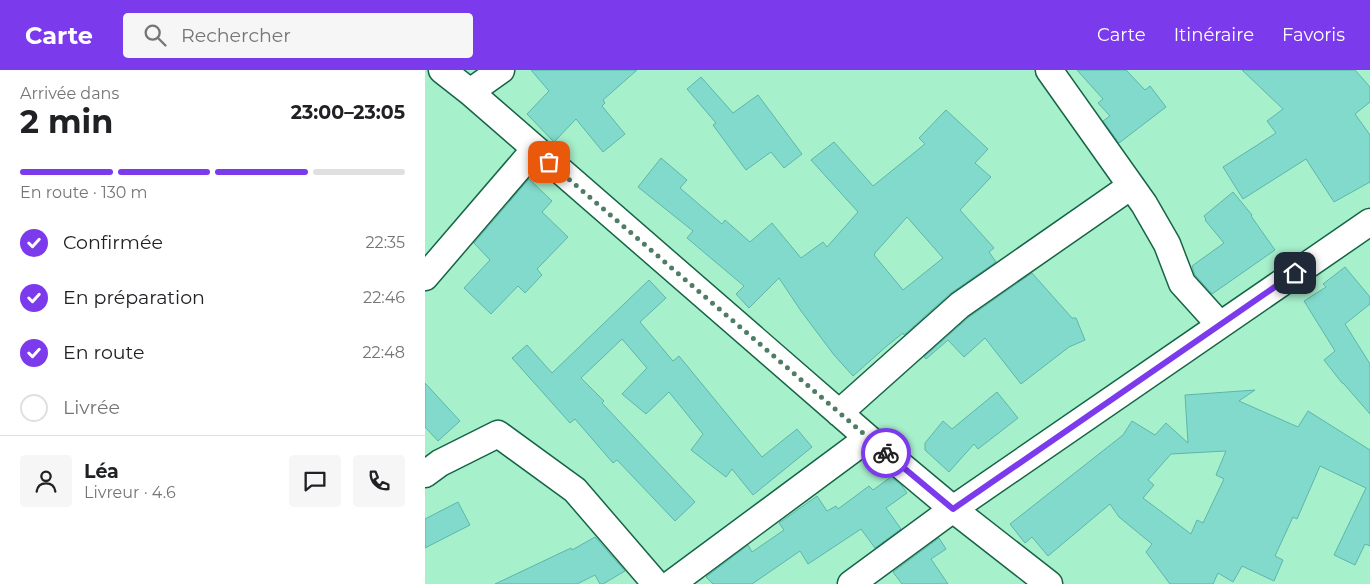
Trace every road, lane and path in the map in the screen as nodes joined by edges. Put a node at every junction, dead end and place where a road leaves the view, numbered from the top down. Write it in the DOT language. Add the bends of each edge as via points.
graph roads {
  1 [pos="443,70"];
  2 [pos="501,70"];
  3 [pos="1049,70"];
  4 [pos="470,92"];
  5 [pos="535,149"];
  6 [pos="1131,186"];
  7 [pos="1370,222"];
  8 [pos="425,277"];
  9 [pos="1220,325"];
  10 [pos="839,412"];
  11 [pos="868,438"];
  12 [pos="425,474"];
  13 [pos="953,509"];
  14 [pos="656,584"];
  15 [pos="671,584"];
  16 [pos="851,584"];
  17 [pos="1049,584"];
  1 -- 4 [label="street"];
  2 -- 4 [label="street"];
  3 -- 6 [label="street"];
  4 -- 5 [label="street"];
  5 -- 8 [label="street"];
  5 -- 10 [label="street"];
  6 -- 9 [label="street" via="1167,244 1182,283"];
  6 -- 10 [label="street" via="960,305"];
  7 -- 9 [label="street"];
  9 -- 13 [label="street"];
  10 -- 11 [label="street"];
  11 -- 13 [label="street"];
  11 -- 15 [label="street"];
  12 -- 14 [label="street" via="498,434 575,490"];
  13 -- 16 [label="street"];
  13 -- 17 [label="street"];
}
